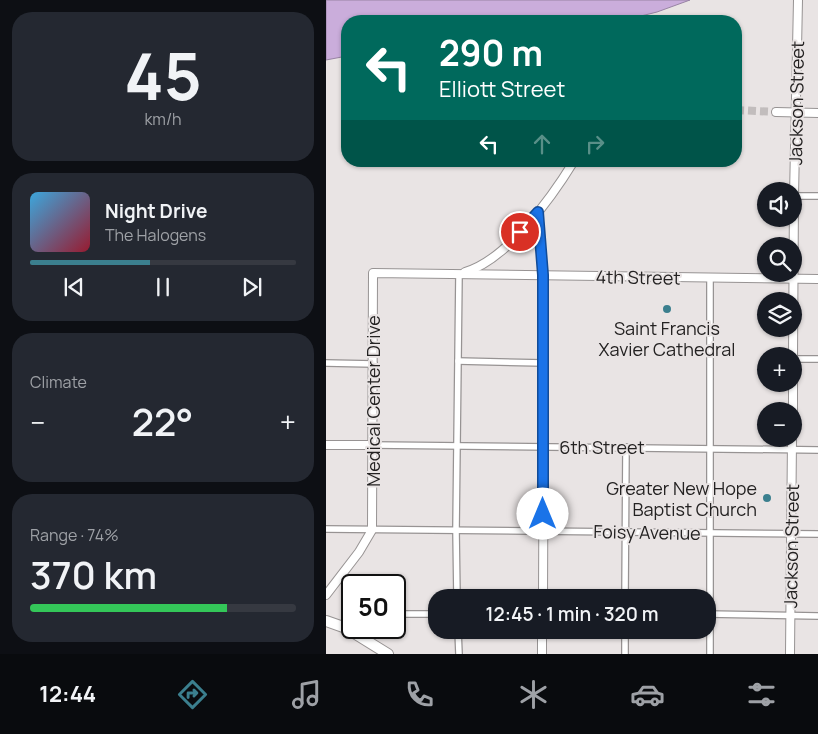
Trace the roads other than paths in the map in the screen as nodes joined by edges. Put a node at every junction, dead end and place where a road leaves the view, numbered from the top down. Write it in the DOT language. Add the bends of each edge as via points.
graph roads {
  1 [pos="798,0"];
  2 [pos="776,112"];
  3 [pos="796,113"];
  4 [pos="818,113"];
  5 [pos="570,167"];
  6 [pos="794,182"];
  7 [pos="802,196"];
  8 [pos="818,196"];
  9 [pos="538,212"];
  10 [pos="373,273"];
  11 [pos="458,274"];
  12 [pos="543,275"];
  13 [pos="710,278"];
  14 [pos="757,279"];
  15 [pos="802,279"];
  16 [pos="818,279"];
  17 [pos="794,282"];
  18 [pos="793,347"];
  19 [pos="802,358"];
  20 [pos="818,359"];
  21 [pos="458,362"];
  22 [pos="326,363"];
  23 [pos="544,363"];
  24 [pos="374,364"];
  25 [pos="326,445"];
  26 [pos="373,445"];
  27 [pos="458,446"];
  28 [pos="544,447"];
  29 [pos="626,447"];
  30 [pos="710,449"];
  31 [pos="792,450"];
  32 [pos="818,450"];
  33 [pos="326,529"];
  34 [pos="372,530"];
  35 [pos="456,530"];
  36 [pos="543,531"];
  37 [pos="625,532"];
  38 [pos="710,533"];
  39 [pos="792,534"];
  40 [pos="818,534"];
  41 [pos="457,589"];
  42 [pos="542,589"];
  43 [pos="625,589"];
  44 [pos="709,589"];
  45 [pos="326,596"];
  46 [pos="406,614"];
  47 [pos="428,614"];
  48 [pos="716,614"];
  49 [pos="791,615"];
  50 [pos="818,616"];
  51 [pos="326,621"];
  52 [pos="458,639"];
  53 [pos="542,639"];
  54 [pos="625,639"];
  55 [pos="710,639"];
  56 [pos="388,654"];
  57 [pos="459,654"];
  58 [pos="542,654"];
  59 [pos="625,654"];
  60 [pos="710,654"];
  61 [pos="790,654"];
  1 -- 3 [label="main road, Jackson Street"];
  2 -- 3 [label="main road"];
  3 -- 4 [label="main road"];
  3 -- 6 [label="main road, Jackson Street"];
  5 -- 9 [label="main road"];
  7 -- 8 [label="street"];
  9 -- 11 [label="main road" via="491,260"];
  9 -- 12 [label="main road"];
  10 -- 11 [label="main road, 4th Street"];
  10 -- 24 [label="main road, Medical Center Drive"];
  11 -- 12 [label="main road, 4th Street"];
  11 -- 21 [label="street"];
  12 -- 13 [label="main road, 4th Street"];
  12 -- 23 [label="main road"];
  13 -- 14 [label="main road, 4th Street"];
  13 -- 30 [label="street"];
  15 -- 16 [label="main road, 4th Street"];
  17 -- 18 [label="main road, Jackson Street"];
  19 -- 20 [label="street"];
  21 -- 23 [label="street"];
  21 -- 27 [label="street"];
  22 -- 24 [label="street"];
  23 -- 28 [label="main road"];
  24 -- 26 [label="main road, Medical Center Drive"];
  25 -- 26 [label="main road, 6th Street"];
  26 -- 27 [label="street, 6th Street"];
  26 -- 34 [label="main road, Medical Center Drive"];
  27 -- 28 [label="street, 6th Street"];
  27 -- 35 [label="street"];
  28 -- 29 [label="street, 6th Street"];
  28 -- 36 [label="main road"];
  29 -- 30 [label="street, 6th Street"];
  29 -- 37 [label="street"];
  30 -- 31 [label="street, 6th Street"];
  30 -- 38 [label="street"];
  31 -- 32 [label="street, 6th Street"];
  31 -- 39 [label="main road, Jackson Street"];
  33 -- 34 [label="street, Foisy Avenue"];
  34 -- 35 [label="street, Foisy Avenue"];
  34 -- 45 [label="main road"];
  35 -- 36 [label="street, Foisy Avenue"];
  35 -- 41 [label="street"];
  36 -- 37 [label="street, Foisy Avenue"];
  36 -- 42 [label="main road"];
  37 -- 38 [label="street, Foisy Avenue"];
  37 -- 43 [label="street"];
  38 -- 39 [label="street, Foisy Avenue"];
  38 -- 44 [label="street"];
  39 -- 40 [label="street, Foisy Avenue"];
  39 -- 49 [label="main road, Jackson Street"];
  46 -- 47 [label="street"];
  48 -- 49 [label="street"];
  49 -- 50 [label="street"];
  49 -- 61 [label="main road, Jackson Street"];
  51 -- 56 [label="highway" via="346,628"];
  52 -- 57 [label="street"];
  53 -- 58 [label="main road"];
  54 -- 59 [label="street"];
  55 -- 60 [label="street"];
}
